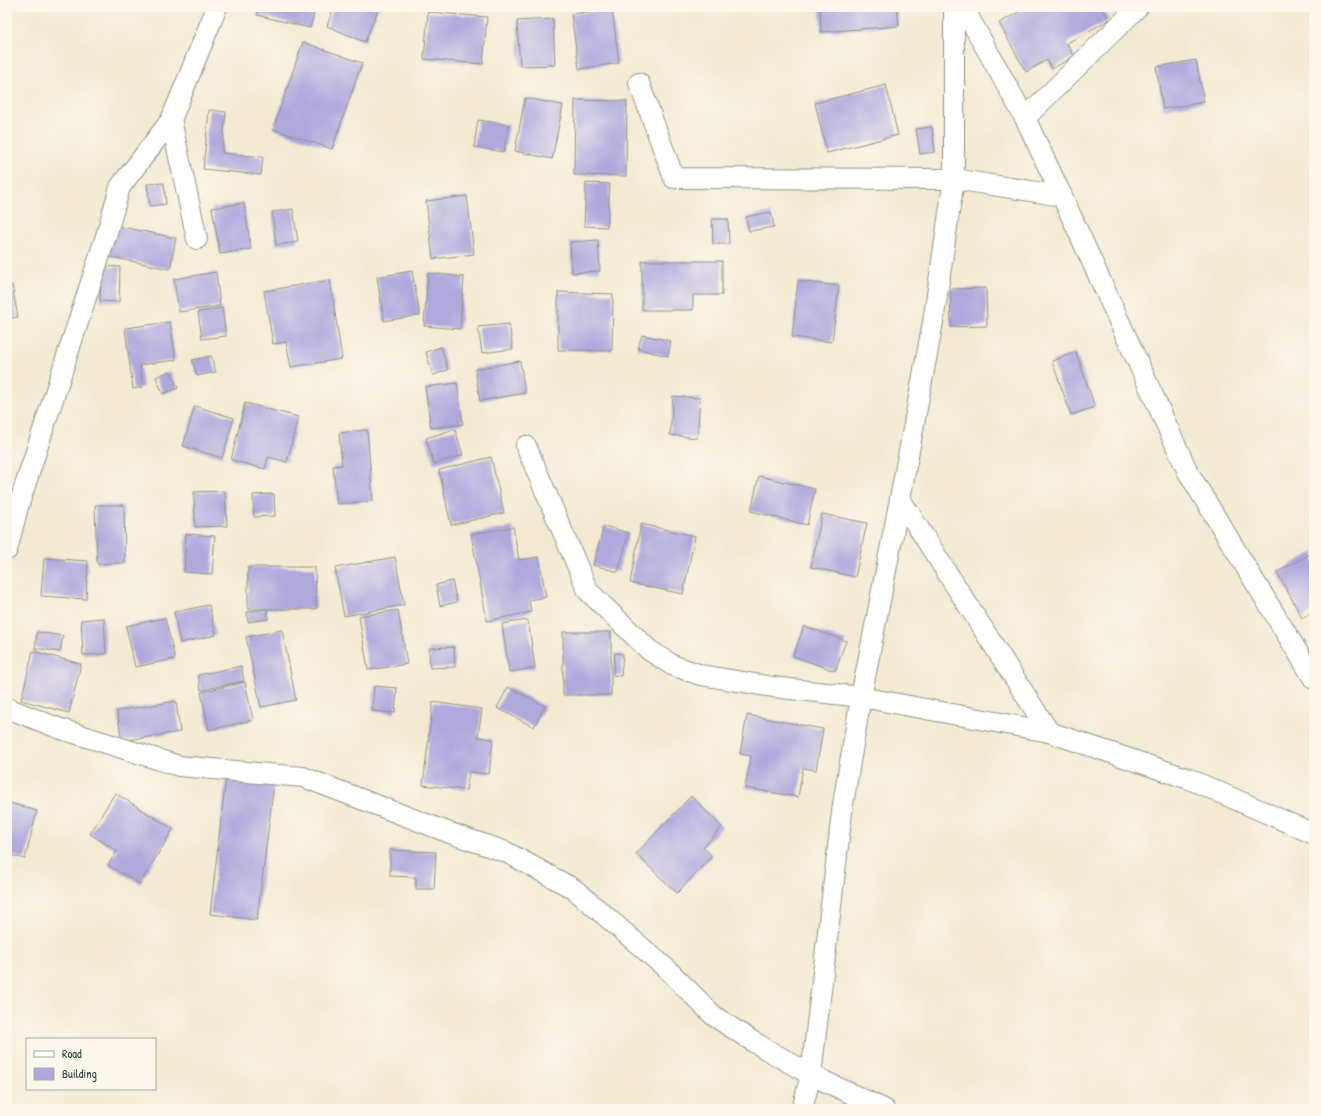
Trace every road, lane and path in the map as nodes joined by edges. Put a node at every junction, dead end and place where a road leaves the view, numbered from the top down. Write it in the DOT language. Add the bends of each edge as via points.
graph roads {
  1 [pos="217,7"];
  2 [pos="954,7"];
  3 [pos="963,7"];
  4 [pos="1138,7"];
  5 [pos="639,83"];
  6 [pos="1024,118"];
  7 [pos="171,120"];
  8 [pos="954,179"];
  9 [pos="1062,196"];
  10 [pos="197,239"];
  11 [pos="526,446"];
  12 [pos="900,499"];
  13 [pos="7,550"];
  14 [pos="1314,679"];
  15 [pos="861,697"];
  16 [pos="7,708"];
  17 [pos="1048,732"];
  18 [pos="1314,834"];
  19 [pos="811,1075"];
  20 [pos="802,1109"];
  21 [pos="884,1109"];
  1 -- 7 [label="street"];
  2 -- 8 [label="street"];
  3 -- 6 [label="street"];
  4 -- 6 [label="street"];
  5 -- 8 [label="street" via="674,178"];
  6 -- 9 [label="street"];
  7 -- 10 [label="street"];
  7 -- 13 [label="street" via="120,187 18,507"];
  8 -- 9 [label="street"];
  8 -- 12 [label="street" via="932,322"];
  9 -- 14 [label="street" via="1188,472"];
  11 -- 15 [label="street" via="588,590 649,650 672,664 701,675 773,687"];
  12 -- 15 [label="street"];
  12 -- 17 [label="street"];
  15 -- 17 [label="street"];
  15 -- 19 [label="street" via="843,804"];
  16 -- 19 [label="street" via="58,728 179,766 303,777 506,852 574,888 668,970 714,1016"];
  17 -- 18 [label="street" via="1189,778"];
  19 -- 20 [label="street"];
  19 -- 21 [label="street"];
}
